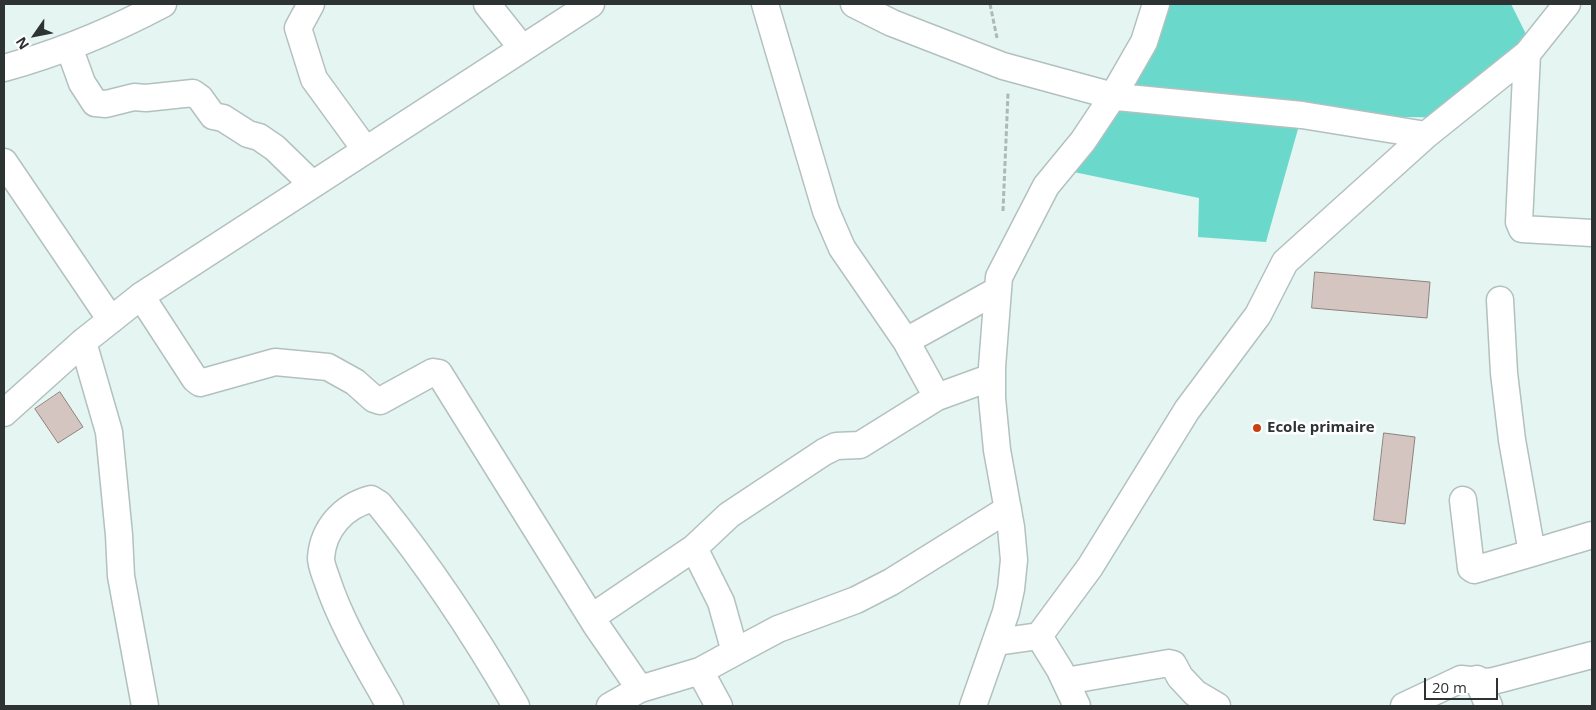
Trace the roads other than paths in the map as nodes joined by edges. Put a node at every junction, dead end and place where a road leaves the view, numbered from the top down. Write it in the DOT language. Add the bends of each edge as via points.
graph roads {
  1 [pos="163,4"];
  2 [pos="311,4"];
  3 [pos="487,4"];
  4 [pos="591,4"];
  5 [pos="765,4"];
  6 [pos="854,4"];
  7 [pos="1156,4"];
  8 [pos="1568,4"];
  9 [pos="68,47"];
  10 [pos="522,48"];
  11 [pos="1527,54"];
  12 [pos="4,68"];
  13 [pos="1113,96"];
  14 [pos="1426,135"];
  15 [pos="365,149"];
  16 [pos="4,162"];
  17 [pos="312,184"];
  18 [pos="1592,233"];
  19 [pos="998,290"];
  20 [pos="141,296"];
  21 [pos="1500,300"];
  22 [pos="112,320"];
  23 [pos="906,341"];
  24 [pos="83,342"];
  25 [pos="992,377"];
  26 [pos="937,397"];
  27 [pos="4,413"];
  28 [pos="1463,500"];
  29 [pos="1008,509"];
  30 [pos="1592,535"];
  31 [pos="694,548"];
  32 [pos="1532,553"];
  33 [pos="592,618"];
  34 [pos="1038,636"];
  35 [pos="997,642"];
  36 [pos="735,652"];
  37 [pos="1592,655"];
  38 [pos="700,671"];
  39 [pos="1477,679"];
  40 [pos="1066,681"];
  41 [pos="640,689"];
  42 [pos="1208,704"];
  43 [pos="145,706"];
  44 [pos="390,706"];
  45 [pos="516,706"];
  46 [pos="610,706"];
  47 [pos="719,706"];
  48 [pos="973,706"];
  49 [pos="1077,706"];
  50 [pos="1404,706"];
  51 [pos="1489,706"];
  1 -- 9 [label="street"];
  2 -- 15 [label="street" via="298,28 314,79"];
  3 -- 10 [label="street"];
  4 -- 10 [label="street"];
  5 -- 23 [label="street" via="826,211 842,248"];
  6 -- 13 [label="street" via="892,23 1003,66"];
  7 -- 13 [label="street" via="1144,42"];
  8 -- 11 [label="street"];
  9 -- 12 [label="street"];
  9 -- 17 [label="street" via="82,82 95,103 193,93 213,116 223,118 248,134 259,136 275,148"];
  10 -- 15 [label="street"];
  11 -- 14 [label="street"];
  11 -- 18 [label="street" via="1519,222 1522,229"];
  13 -- 14 [label="street" via="1302,115"];
  13 -- 19 [label="street" via="1036,204 1000,277"];
  14 -- 34 [label="street" via="1285,262 1258,315 1187,410 1090,567"];
  15 -- 17 [label="street"];
  16 -- 22 [label="street"];
  17 -- 20 [label="street"];
  19 -- 23 [label="street"];
  19 -- 25 [label="street"];
  20 -- 22 [label="street"];
  20 -- 33 [label="street" via="200,382 275,362 328,367 380,401 433,372 439,373"];
  21 -- 32 [label="street" via="1512,440"];
  22 -- 24 [label="street"];
  23 -- 26 [label="street"];
  24 -- 27 [label="street"];
  24 -- 43 [label="street" via="109,432 121,576"];
  25 -- 26 [label="street"];
  25 -- 29 [label="street" via="997,450"];
  26 -- 31 [label="street" via="860,445 836,446 824,452 729,515"];
  28 -- 32 [label="street" via="1471,568 1474,570"];
  29 -- 35 [label="street" via="1014,560 1012,590"];
  29 -- 36 [label="street" via="891,582 856,600 778,629"];
  30 -- 32 [label="street"];
  31 -- 33 [label="street"];
  31 -- 36 [label="street" via="721,602"];
  33 -- 41 [label="street"];
  34 -- 35 [label="street"];
  34 -- 40 [label="street"];
  35 -- 48 [label="street"];
  36 -- 38 [label="street"];
  37 -- 39 [label="street" via="1501,680"];
  38 -- 41 [label="street"];
  38 -- 47 [label="street"];
  39 -- 50 [label="street" via="1461,679"];
  39 -- 51 [label="street"];
  40 -- 42 [label="street" via="1169,663"];
  40 -- 49 [label="street"];
  41 -- 46 [label="street"];
  44 -- 45 [label="street" via="335,604 321,560 324,540 338,517 359,502 372,499 418,552 479,642"];
}
